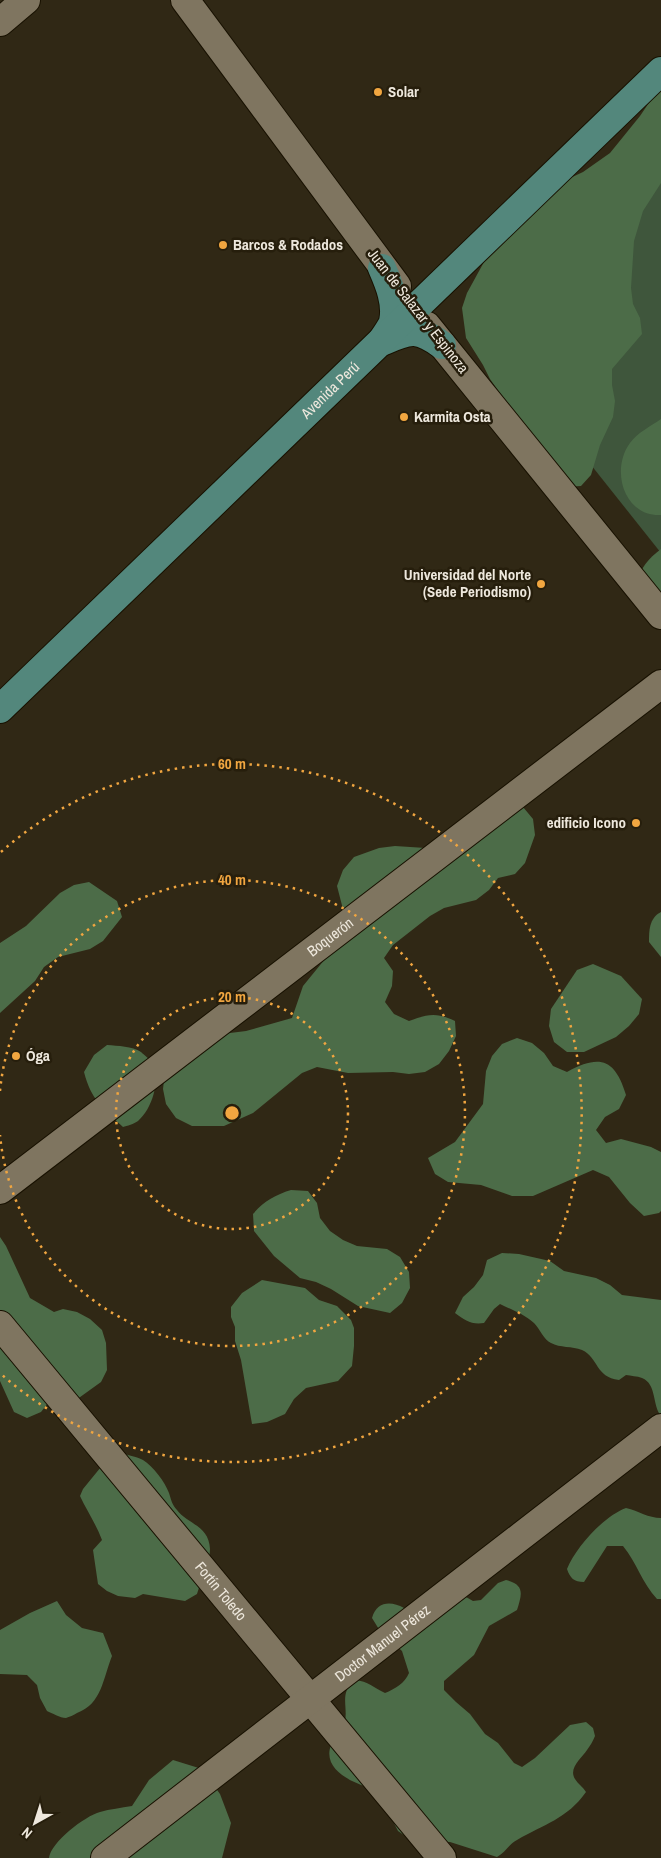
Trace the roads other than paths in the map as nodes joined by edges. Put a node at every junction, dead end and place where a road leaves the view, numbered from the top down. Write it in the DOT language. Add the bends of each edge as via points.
graph roads {
  1 [pos="26,0"];
  2 [pos="185,0"];
  3 [pos="0,22"];
  4 [pos="661,71"];
  5 [pos="382,268"];
  6 [pos="440,285"];
  7 [pos="414,310"];
  8 [pos="382,341"];
  9 [pos="442,345"];
  10 [pos="661,615"];
  11 [pos="661,684"];
  12 [pos="0,709"];
  13 [pos="0,1190"];
  14 [pos="0,1325"];
  15 [pos="661,1428"];
  16 [pos="310,1699"];
  17 [pos="104,1858"];
  18 [pos="442,1858"];
  1 -- 3 [label="street"];
  2 -- 5 [label="street, Juan de Salazar y Espinoza"];
  4 -- 6 [label="main road, Avenida Perú"];
  5 -- 7 [label="street, Juan de Salazar y Espinoza"];
  5 -- 8 [label="main road" via="390,286 394,309 392,323"];
  6 -- 7 [label="main road, Avenida Perú"];
  6 -- 9 [label="main road" via="432,299 431,314"];
  7 -- 8 [label="main road, Avenida Perú"];
  7 -- 9 [label="street, Juan de Salazar y Espinoza"];
  8 -- 9 [label="main road" via="414,331 426,334"];
  8 -- 12 [label="main road, Avenida Perú"];
  9 -- 10 [label="street, Juan de Salazar y Espinoza"];
  11 -- 13 [label="street, Boquerón"];
  14 -- 16 [label="street, Fortín Toledo"];
  15 -- 16 [label="street, Doctor Manuel Pérez"];
  16 -- 17 [label="street, Doctor Manuel Pérez"];
  16 -- 18 [label="street, Fortín Toledo"];
}
